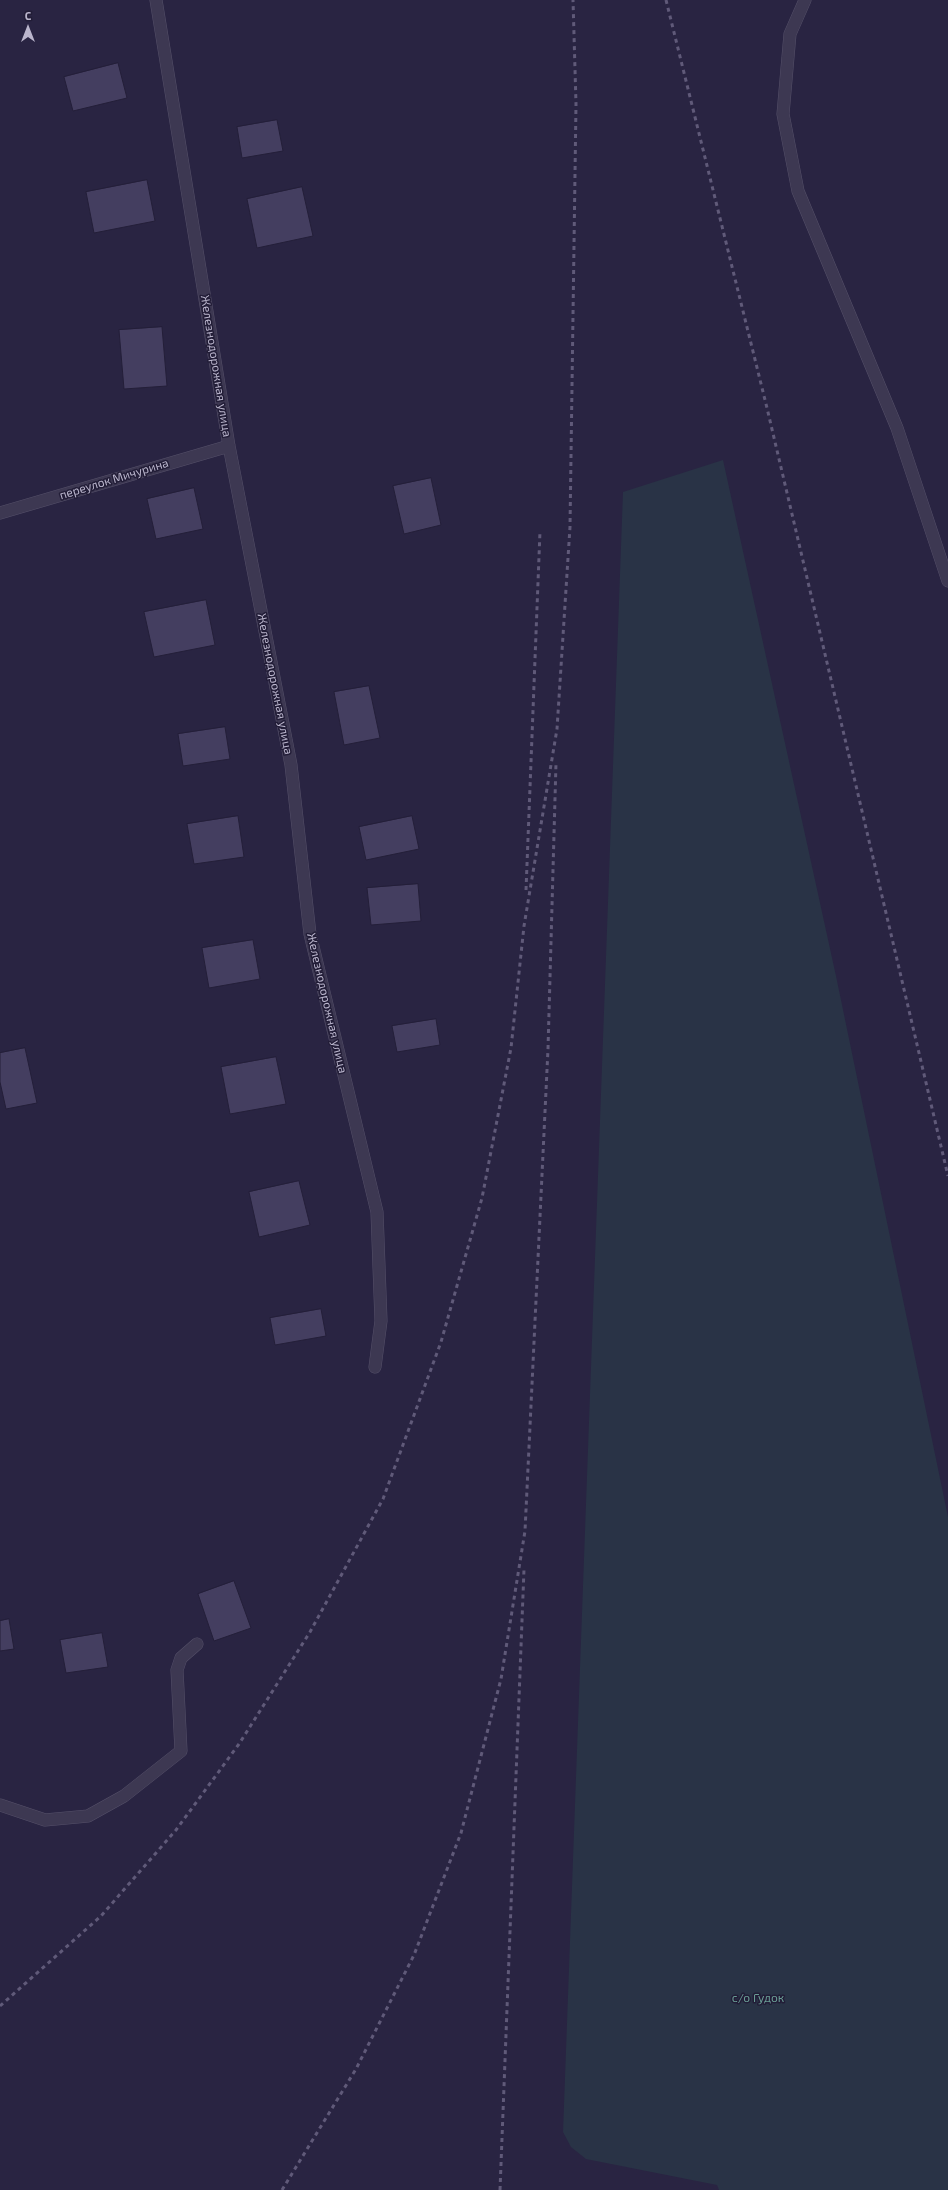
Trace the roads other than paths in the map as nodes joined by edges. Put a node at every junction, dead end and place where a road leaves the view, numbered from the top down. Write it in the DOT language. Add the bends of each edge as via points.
graph roads {
  1 [pos="156,0"];
  2 [pos="806,0"];
  3 [pos="229,446"];
  4 [pos="0,513"];
  5 [pos="948,581"];
  6 [pos="375,1367"];
  7 [pos="197,1644"];
  8 [pos="0,1805"];
  1 -- 3 [label="street, Железнодорожная улица"];
  2 -- 5 [label="street" via="790,34 783,114 798,190 897,428"];
  3 -- 4 [label="street, переулок Мичурина"];
  3 -- 6 [label="street, Железнодорожная улица" via="291,765 310,934 377,1212 381,1321"];
  7 -- 8 [label="street" via="181,1658 177,1670 181,1751 124,1796 88,1816 46,1820"];
}
